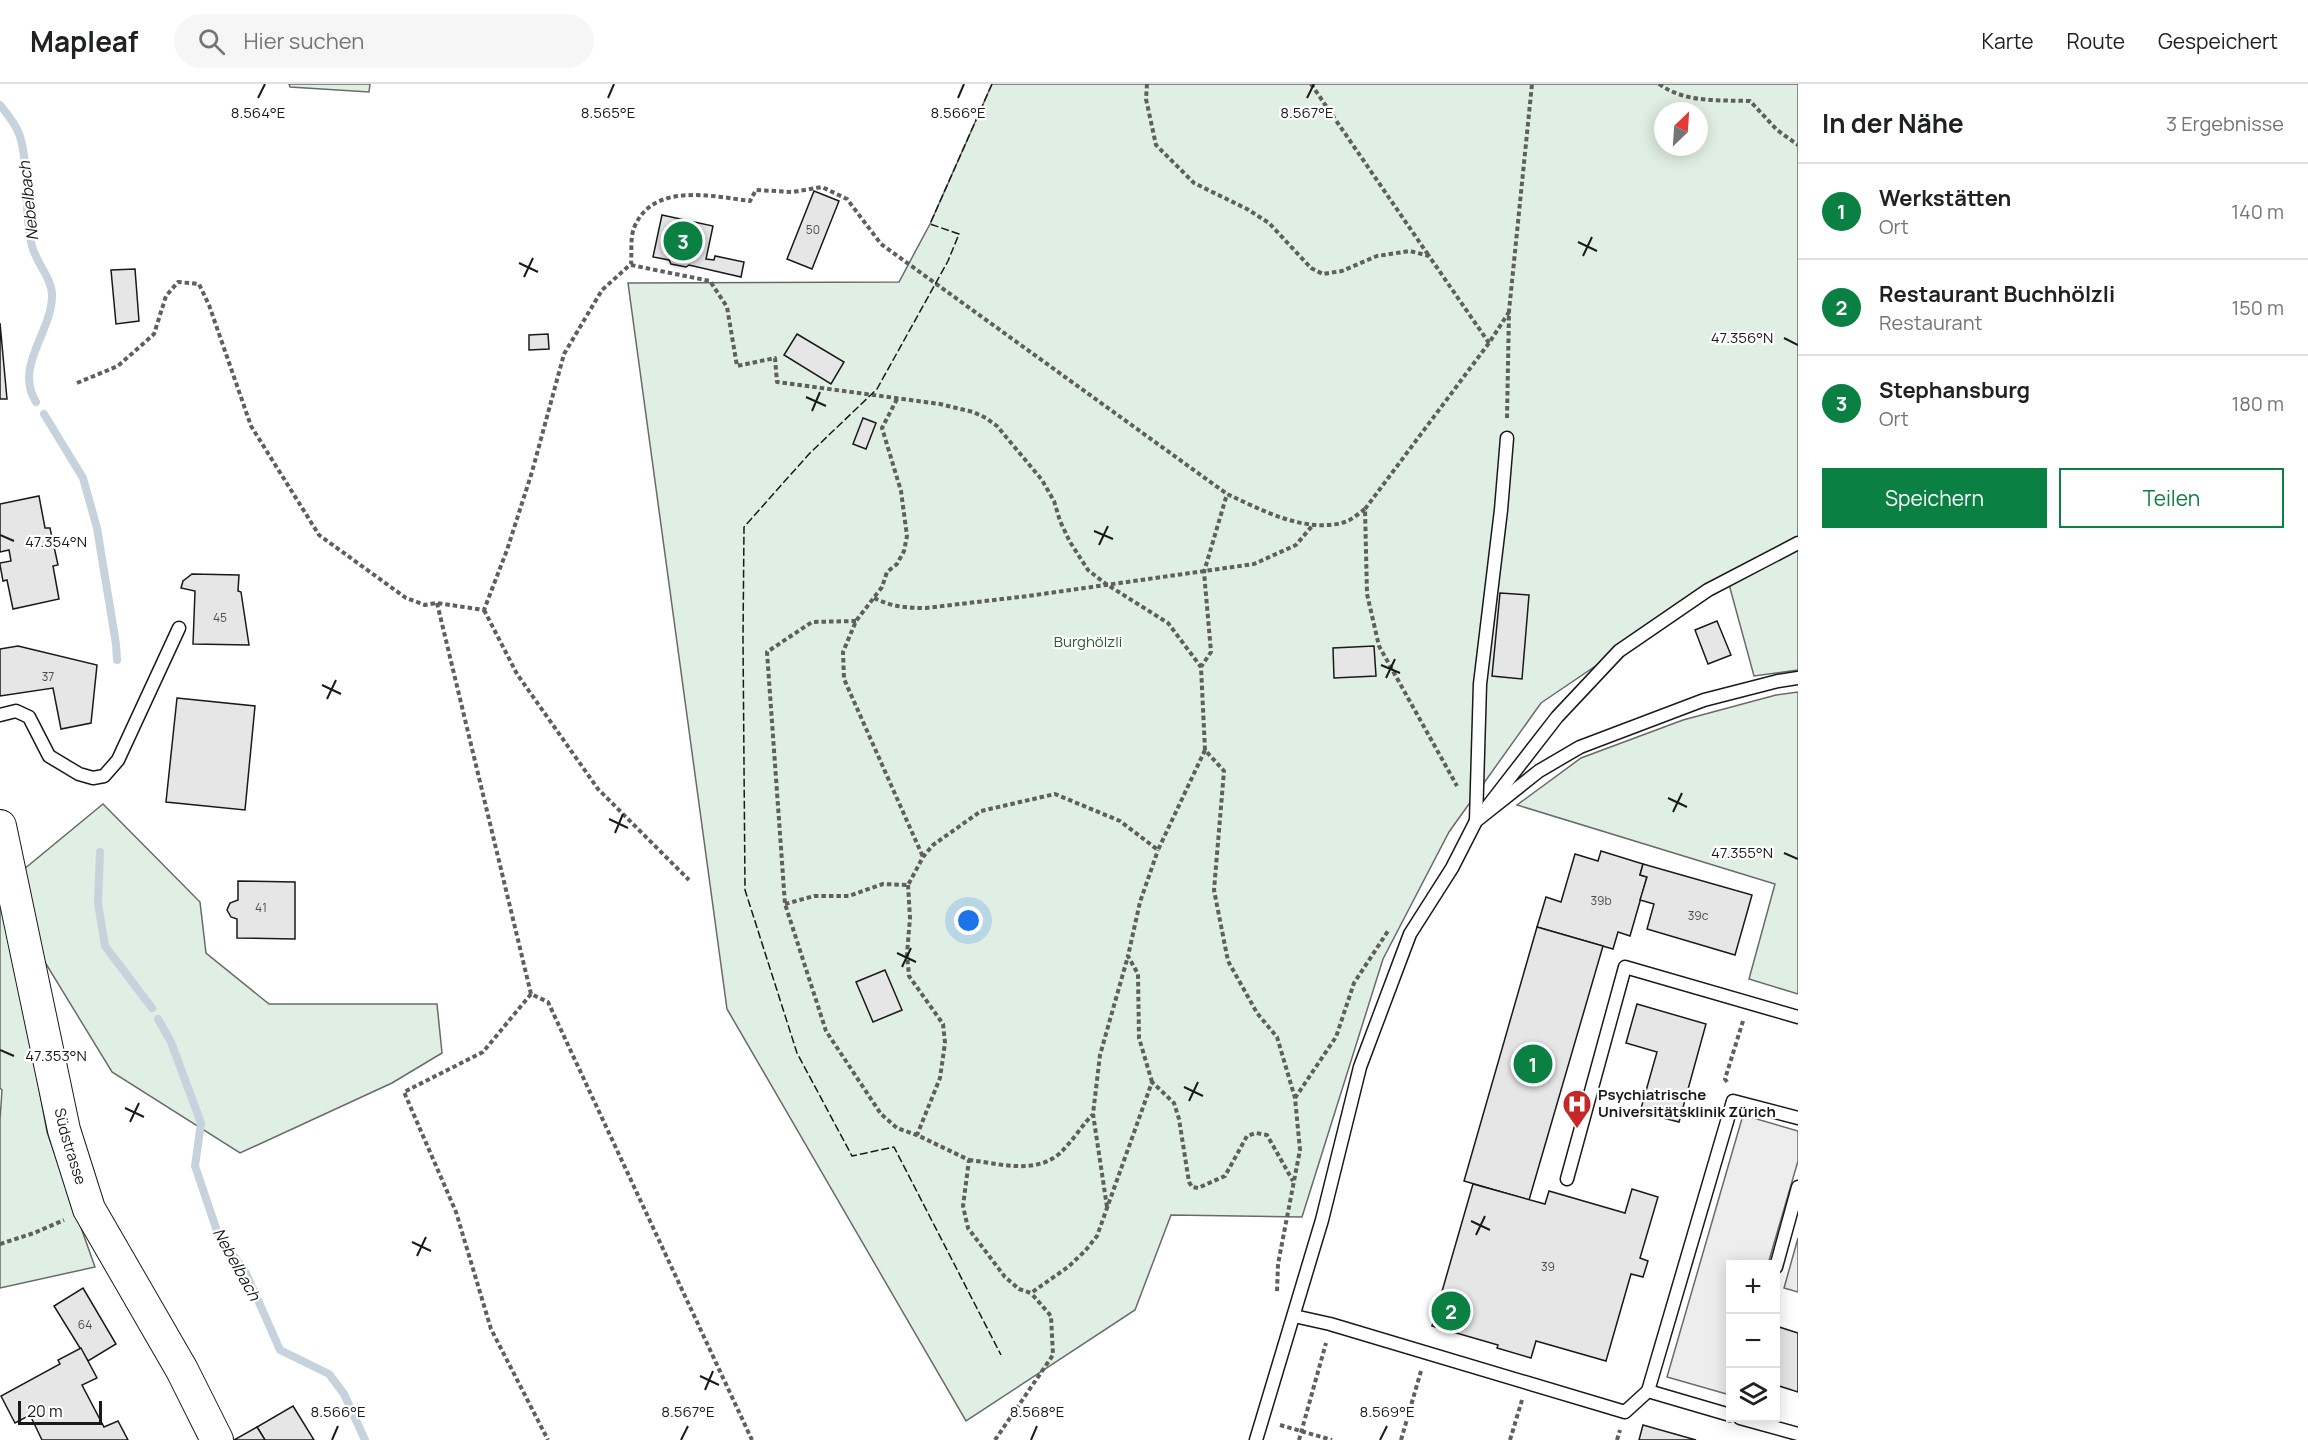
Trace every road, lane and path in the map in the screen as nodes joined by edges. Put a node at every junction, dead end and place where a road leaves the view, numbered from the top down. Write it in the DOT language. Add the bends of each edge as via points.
graph roads {
  1 [pos="1147,84"];
  2 [pos="1311,84"];
  3 [pos="1532,84"];
  4 [pos="1659,84"];
  5 [pos="1798,145"];
  6 [pos="1429,256"];
  7 [pos="631,264"];
  8 [pos="1509,311"];
  9 [pos="1490,343"];
  10 [pos="77,383"];
  11 [pos="897,399"];
  12 [pos="1507,438"];
  13 [pos="1227,494"];
  14 [pos="1365,509"];
  15 [pos="1312,526"];
  16 [pos="1798,543"];
  17 [pos="1204,572"];
  18 [pos="1106,584"];
  19 [pos="874,598"];
  20 [pos="437,603"];
  21 [pos="484,610"];
  22 [pos="856,621"];
  23 [pos="179,628"];
  24 [pos="1201,667"];
  25 [pos="1798,678"];
  26 [pos="0,715"];
  27 [pos="1205,750"];
  28 [pos="1476,821"];
  29 [pos="0,826"];
  30 [pos="1158,850"];
  31 [pos="923,856"];
  32 [pos="688,880"];
  33 [pos="908,885"];
  34 [pos="785,904"];
  35 [pos="1128,956"];
  36 [pos="531,994"];
  37 [pos="1748,1003"];
  38 [pos="1798,1017"];
  39 [pos="1152,1082"];
  40 [pos="1733,1101"];
  41 [pos="1093,1114"];
  42 [pos="1798,1118"];
  43 [pos="917,1135"];
  44 [pos="969,1160"];
  45 [pos="1567,1179"];
  46 [pos="1293,1181"];
  47 [pos="1798,1187"];
  48 [pos="89,1209"];
  49 [pos="1108,1209"];
  50 [pos="1,1244"];
  51 [pos="1778,1260"];
  52 [pos="1031,1293"];
  53 [pos="1294,1316"];
  54 [pos="1330,1324"];
  55 [pos="1426,1353"];
  56 [pos="1527,1383"];
  57 [pos="1648,1390"];
  58 [pos="1726,1413"];
  59 [pos="1262,1420"];
  60 [pos="1754,1422"];
  61 [pos="1302,1431"];
  62 [pos="1798,1434"];
  63 [pos="217,1440"];
  64 [pos="548,1440"];
  65 [pos="752,1440"];
  66 [pos="995,1440"];
  67 [pos="1256,1440"];
  68 [pos="1299,1440"];
  69 [pos="1332,1440"];
  70 [pos="1401,1440"];
  71 [pos="1510,1440"];
  1 -- 6 [label="path" via="1146,99 1156,145 1194,183 1269,224 1311,268 1323,274 1342,271 1377,256 1410,251"];
  2 -- 6 [label="path"];
  3 -- 8 [label="path"];
  4 -- 5 [label="path" via="1695,99 1750,101 1777,130"];
  6 -- 9 [label="path"];
  7 -- 11 [label="path" via="710,281 727,307 737,366 775,358 777,381"];
  7 -- 13 [label="path" via="633,228 645,210 669,196 702,195 750,201 756,190 792,192 822,187 847,199 881,244"];
  7 -- 21 [label="path" via="602,290 564,354 532,472"];
  8 -- 9 [label="path"];
  8 -- 12 [label="path"];
  9 -- 14 [label="path"];
  10 -- 20 [label="path" via="118,366 154,334 166,296 178,282 199,284 251,426 319,535 406,598 425,605"];
  11 -- 18 [label="path" via="972,412 997,426 1042,480 1070,542 1088,570"];
  11 -- 19 [label="path" via="882,428 901,491 907,536 904,551 887,572"];
  12 -- 28 [label="lane" via="1480,684"];
  13 -- 15 [label="path" via="1271,514"];
  13 -- 17 [label="path"];
  14 -- 15 [label="path" via="1346,522"];
  14 -- 28 [label="path" via="1367,594 1379,646"];
  15 -- 17 [label="path" via="1296,545 1277,555 1254,564"];
  16 -- 28 [label="lane" via="1708,590 1619,651 1557,717"];
  17 -- 18 [label="path"];
  17 -- 24 [label="path" via="1211,652"];
  18 -- 19 [label="path" via="926,608 903,608"];
  18 -- 24 [label="path" via="1168,623"];
  19 -- 22 [label="path"];
  20 -- 21 [label="path"];
  20 -- 36 [label="path"];
  21 -- 32 [label="path" via="517,674 598,789"];
  22 -- 31 [label="path" via="843,652 844,679"];
  22 -- 34 [label="path" via="812,622 767,652"];
  23 -- 26 [label="lane" via="118,760 104,776 79,774 49,756 29,717 16,711"];
  24 -- 27 [label="path"];
  25 -- 28 [label="lane" via="1704,700 1580,747 1539,771"];
  27 -- 30 [label="path"];
  27 -- 46 [label="path" via="1224,771 1214,890 1228,960 1257,1013 1277,1037 1292,1088 1300,1150"];
  28 -- 53 [label="lane" via="1410,934 1360,1067"];
  29 -- 48 [label="street, Südstrasse" via="63,1122"];
  30 -- 31 [label="path" via="1120,821 1054,794 981,811"];
  30 -- 35 [label="path" via="1140,902"];
  31 -- 33 [label="path"];
  33 -- 34 [label="path" via="883,884 849,896 814,896"];
  33 -- 43 [label="path" via="909,976 943,1024 945,1043 940,1078"];
  34 -- 43 [label="path" via="826,1030 881,1114 897,1128"];
  35 -- 39 [label="path" via="1138,974 1139,1038"];
  35 -- 41 [label="path" via="1100,1055"];
  36 -- 64 [label="path" via="483,1052 404,1092 456,1212 491,1329"];
  36 -- 65 [label="path" via="548,1002"];
  37 -- 38 [label="lane"];
  37 -- 40 [label="path" via="1725,1079"];
  37 -- 45 [label="lane" via="1625,967"];
  39 -- 46 [label="path" via="1174,1103 1192,1187 1225,1176 1247,1136 1256,1133 1267,1136"];
  39 -- 49 [label="path"];
  40 -- 42 [label="lane"];
  40 -- 57 [label="lane"];
  41 -- 44 [label="path" via="1058,1154 1042,1164 1021,1167"];
  41 -- 49 [label="path"];
  43 -- 44 [label="path"];
  44 -- 52 [label="path" via="963,1206 968,1228 1005,1277"];
  46 -- 53 [label="path" via="1278,1264 1277,1297"];
  47 -- 51 [label="lane"];
  48 -- 50 [label="path"];
  48 -- 63 [label="street, Südstrasse" via="182,1370"];
  49 -- 52 [label="path" via="1097,1236 1085,1251"];
  52 -- 66 [label="path" via="1051,1316 1053,1355"];
  53 -- 54 [label="lane"];
  53 -- 59 [label="lane"];
  54 -- 55 [label="lane"];
  54 -- 61 [label="path"];
  55 -- 56 [label="lane"];
  55 -- 70 [label="path"];
  56 -- 57 [label="lane" via="1625,1412"];
  56 -- 71 [label="path"];
  57 -- 58 [label="lane"];
  59 -- 61 [label="path"];
  59 -- 67 [label="lane"];
  60 -- 62 [label="lane"];
  61 -- 68 [label="path"];
  61 -- 69 [label="path"];
}
